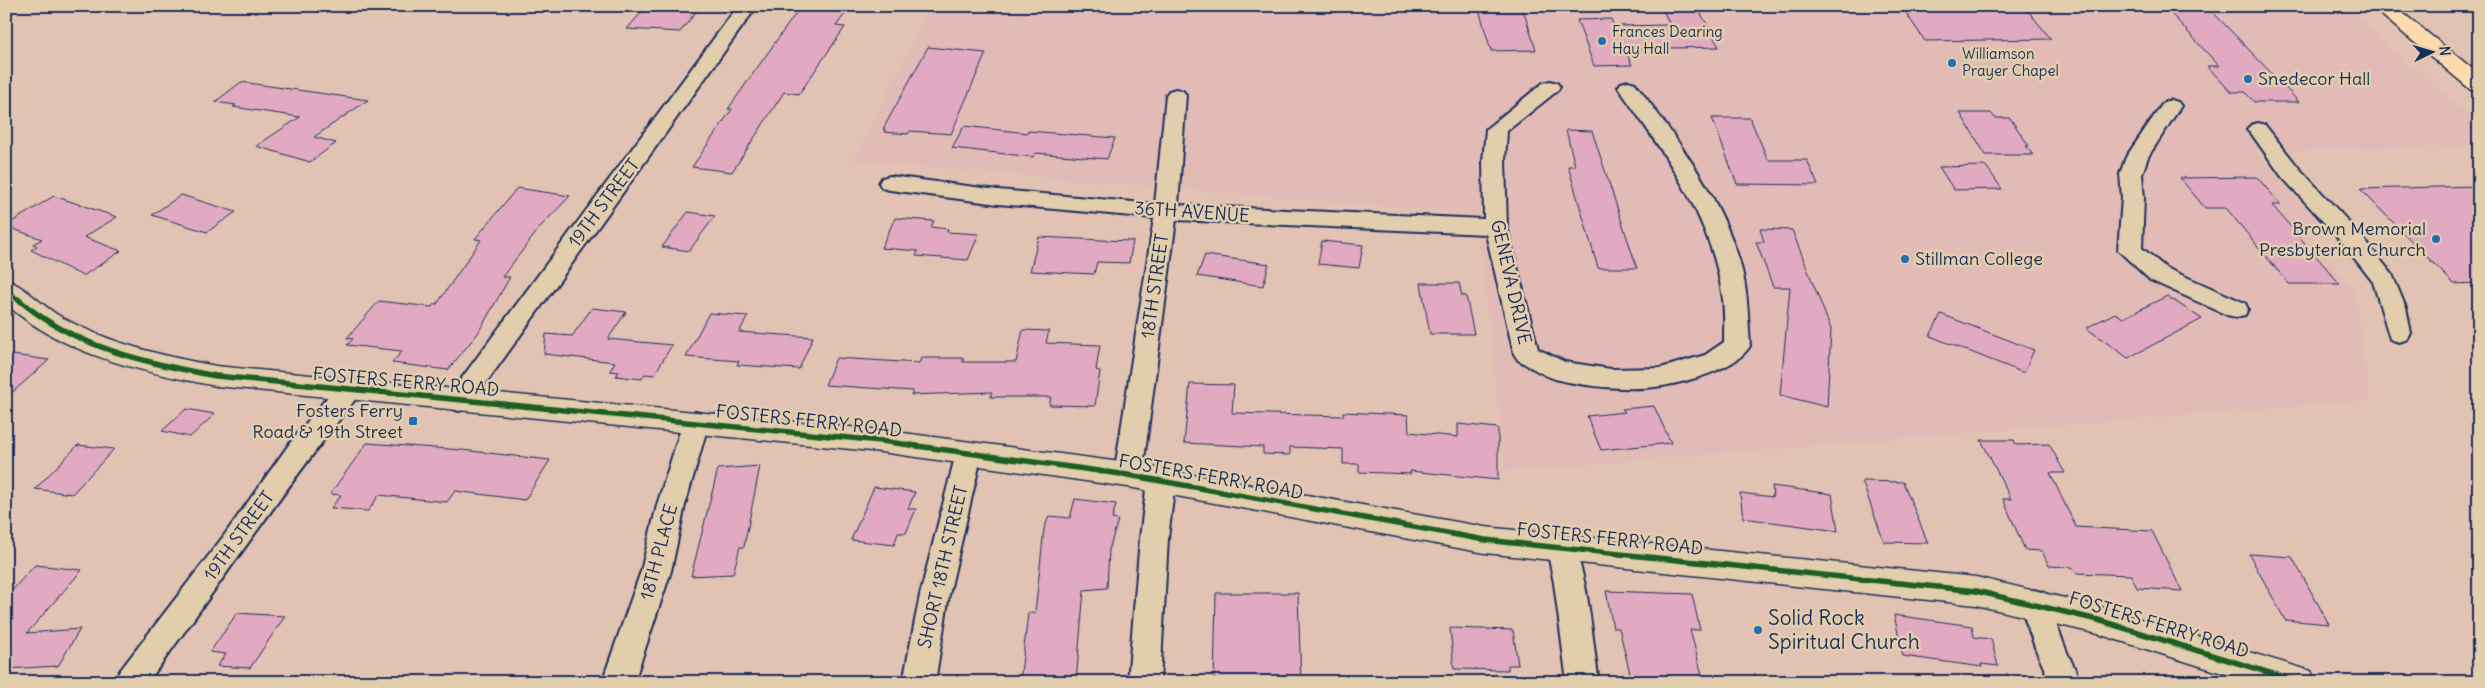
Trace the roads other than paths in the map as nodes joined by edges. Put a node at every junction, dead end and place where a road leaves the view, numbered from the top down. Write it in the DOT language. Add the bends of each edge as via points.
graph roads {
  1 [pos="748,6"];
  2 [pos="2381,6"];
  3 [pos="2470,73"];
  4 [pos="2479,85"];
  5 [pos="1550,87"];
  6 [pos="1628,87"];
  7 [pos="1176,95"];
  8 [pos="2171,106"];
  9 [pos="2258,129"];
  10 [pos="890,183"];
  11 [pos="1166,212"];
  12 [pos="1496,227"];
  13 [pos="6,289"];
  14 [pos="2236,309"];
  15 [pos="2399,332"];
  16 [pos="348,390"];
  17 [pos="459,400"];
  18 [pos="696,422"];
  19 [pos="969,454"];
  20 [pos="1128,475"];
  21 [pos="1162,482"];
  22 [pos="1561,549"];
  23 [pos="2034,602"];
  24 [pos="130,682"];
  25 [pos="618,682"];
  26 [pos="919,682"];
  27 [pos="1144,682"];
  28 [pos="1583,682"];
  29 [pos="2066,682"];
  30 [pos="2299,682"];
  1 -- 17 [label="street, 19TH STREET"];
  2 -- 3 [label="main road"];
  3 -- 4 [label="main road"];
  5 -- 12 [label="street, GENEVA DRIVE" via="1497,129 1494,161"];
  6 -- 12 [label="street, GENEVA DRIVE" via="1700,194 1726,252 1735,293 1737,346 1714,362 1661,377 1611,378 1560,371 1527,354"];
  7 -- 11 [label="street, 18TH STREET"];
  8 -- 14 [label="street" via="2137,157 2131,174 2130,250 2158,274"];
  9 -- 15 [label="street" via="2290,172 2384,280"];
  10 -- 11 [label="street, 36TH AVENUE" via="998,197"];
  11 -- 12 [label="street, 36TH AVENUE"];
  11 -- 20 [label="street, 18TH STREET"];
  13 -- 16 [label="street, FOSTERS FERRY ROAD" via="40,316 70,333 139,360 216,376"];
  16 -- 17 [label="street, FOSTERS FERRY ROAD"];
  16 -- 24 [label="street, 19TH STREET" via="300,450"];
  17 -- 18 [label="street, FOSTERS FERRY ROAD"];
  18 -- 19 [label="street, FOSTERS FERRY ROAD"];
  18 -- 25 [label="street, 18TH PLACE" via="671,505 656,571"];
  19 -- 20 [label="street, FOSTERS FERRY ROAD"];
  19 -- 26 [label="street, SHORT 18TH STREET" via="935,587"];
  20 -- 21 [label="street, FOSTERS FERRY ROAD"];
  21 -- 22 [label="street, FOSTERS FERRY ROAD" via="1411,528"];
  21 -- 27 [label="street" via="1154,538"];
  22 -- 23 [label="street, FOSTERS FERRY ROAD" via="1976,591"];
  22 -- 28 [label="street"];
  23 -- 29 [label="street"];
  23 -- 30 [label="street, FOSTERS FERRY ROAD"];
}
